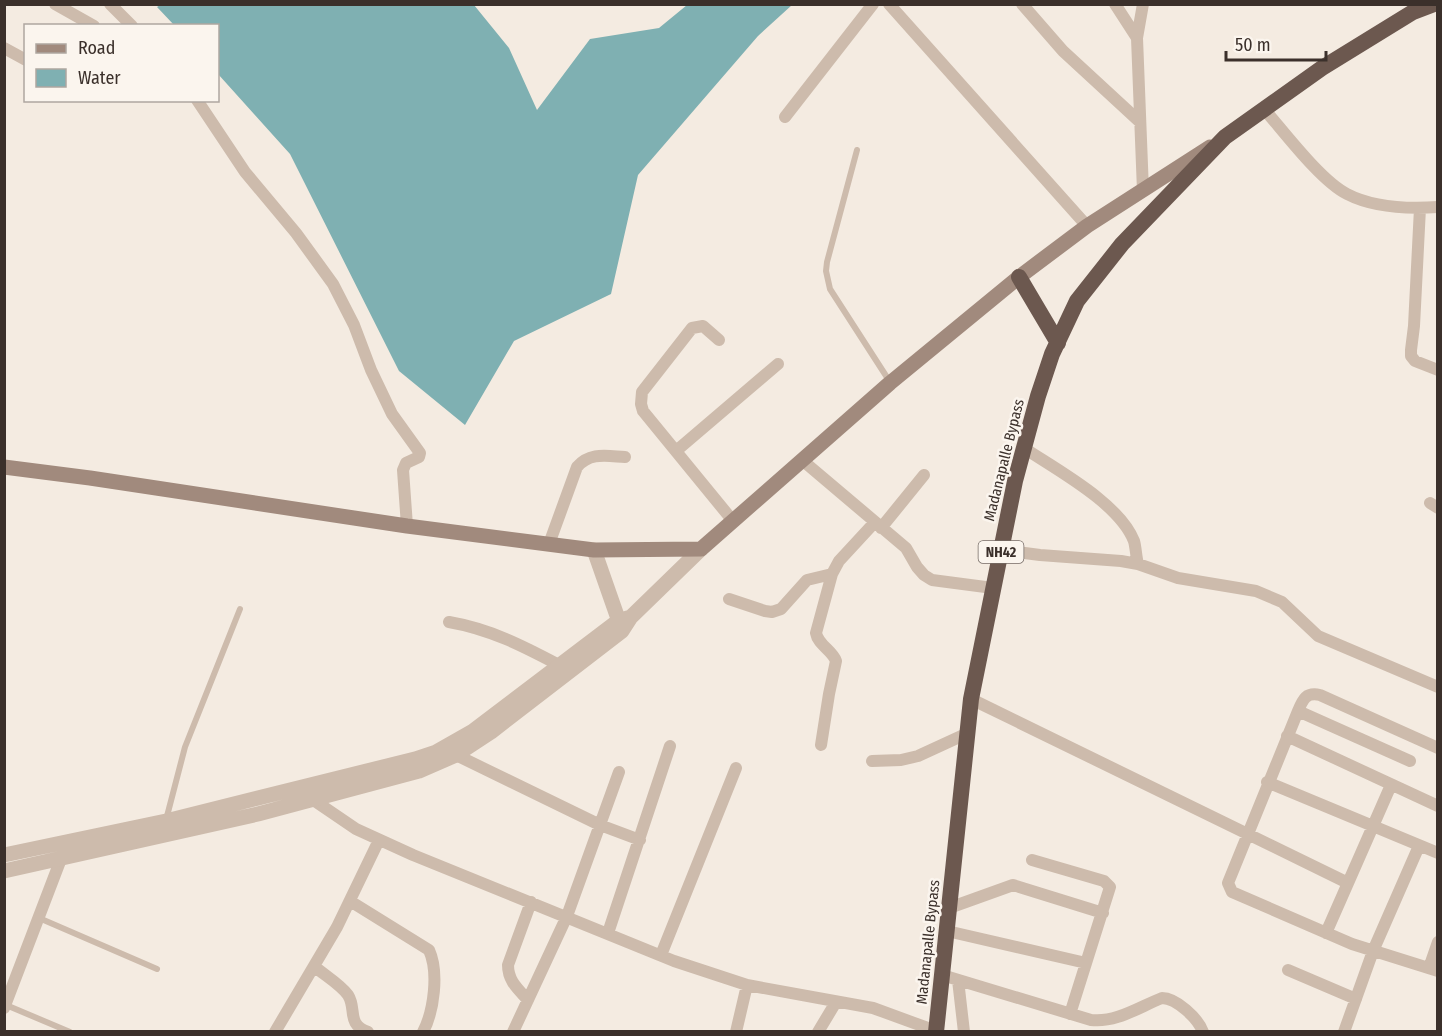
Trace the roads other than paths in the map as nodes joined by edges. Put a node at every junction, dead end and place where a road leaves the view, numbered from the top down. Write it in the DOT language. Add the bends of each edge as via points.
graph roads {
  1 [pos="55,4"];
  2 [pos="110,4"];
  3 [pos="873,4"];
  4 [pos="889,4"];
  5 [pos="1022,4"];
  6 [pos="1115,4"];
  7 [pos="1143,4"];
  8 [pos="1434,4"];
  9 [pos="1410,8"];
  10 [pos="90,24"];
  11 [pos="130,24"];
  12 [pos="1137,38"];
  13 [pos="4,48"];
  14 [pos="24,59"];
  15 [pos="198,102"];
  16 [pos="1264,109"];
  17 [pos="785,117"];
  18 [pos="1140,122"];
  19 [pos="1225,137"];
  20 [pos="857,150"];
  21 [pos="1143,191"];
  22 [pos="1437,207"];
  23 [pos="1420,208"];
  24 [pos="1088,226"];
  25 [pos="1019,277"];
  26 [pos="719,340"];
  27 [pos="1058,342"];
  28 [pos="778,364"];
  29 [pos="1437,370"];
  30 [pos="890,383"];
  31 [pos="1024,448"];
  32 [pos="676,451"];
  33 [pos="625,457"];
  34 [pos="802,460"];
  35 [pos="4,467"];
  36 [pos="924,475"];
  37 [pos="733,521"];
  38 [pos="878,525"];
  39 [pos="407,526"];
  40 [pos="549,544"];
  41 [pos="701,549"];
  42 [pos="594,550"];
  43 [pos="1001,550"];
  44 [pos="1138,564"];
  45 [pos="832,574"];
  46 [pos="993,588"];
  47 [pos="729,599"];
  48 [pos="240,609"];
  49 [pos="449,622"];
  50 [pos="624,623"];
  51 [pos="559,665"];
  52 [pos="1437,687"];
  53 [pos="971,699"];
  54 [pos="1298,711"];
  55 [pos="968,733"];
  56 [pos="1287,736"];
  57 [pos="821,745"];
  58 [pos="670,746"];
  59 [pos="1437,748"];
  60 [pos="456,755"];
  61 [pos="872,760"];
  62 [pos="1410,761"];
  63 [pos="736,768"];
  64 [pos="619,772"];
  65 [pos="1268,782"];
  66 [pos="1391,785"];
  67 [pos="298,789"];
  68 [pos="312,799"];
  69 [pos="1437,806"];
  70 [pos="166,821"];
  71 [pos="600,825"];
  72 [pos="1371,827"];
  73 [pos="1248,834"];
  74 [pos="379,840"];
  75 [pos="640,840"];
  76 [pos="68,842"];
  77 [pos="1419,846"];
  78 [pos="1437,853"];
  79 [pos="4,855"];
  80 [pos="61,859"];
  81 [pos="1032,860"];
  82 [pos="4,871"];
  83 [pos="1348,883"];
  84 [pos="350,901"];
  85 [pos="531,902"];
  86 [pos="949,908"];
  87 [pos="1103,913"];
  88 [pos="567,916"];
  89 [pos="39,918"];
  90 [pos="947,931"];
  91 [pos="608,933"];
  92 [pos="1326,933"];
  93 [pos="1437,942"];
  94 [pos="1373,951"];
  95 [pos="661,956"];
  96 [pos="1086,963"];
  97 [pos="314,966"];
  98 [pos="157,969"];
  99 [pos="1433,969"];
  100 [pos="1288,970"];
  101 [pos="950,977"];
  102 [pos="747,985"];
  103 [pos="1356,999"];
  104 [pos="528,1000"];
  105 [pos="836,1002"];
  106 [pos="5,1007"];
  107 [pos="1070,1014"];
  108 [pos="936,1031"];
  109 [pos="70,1032"];
  110 [pos="275,1032"];
  111 [pos="368,1032"];
  112 [pos="423,1032"];
  113 [pos="513,1032"];
  114 [pos="736,1032"];
  115 [pos="818,1032"];
  116 [pos="964,1032"];
  117 [pos="1203,1032"];
  118 [pos="1344,1032"];
  1 -- 10 [label="street"];
  2 -- 11 [label="street"];
  3 -- 17 [label="street"];
  4 -- 24 [label="street"];
  5 -- 18 [label="street" via="1064,51"];
  6 -- 12 [label="street"];
  7 -- 12 [label="street"];
  8 -- 9 [label="highway, NH42"];
  9 -- 16 [label="highway, NH42"];
  12 -- 18 [label="street"];
  13 -- 14 [label="street"];
  15 -- 39 [label="street" via="245,172 296,232 333,284 392,414 420,453 403,470"];
  16 -- 19 [label="highway, NH42"];
  16 -- 23 [label="street" via="1326,179 1345,194 1375,204"];
  18 -- 21 [label="street"];
  19 -- 21 [label="main road"];
  19 -- 27 [label="highway, Madanapalle Bypass / NH42" via="1122,244 1077,301"];
  20 -- 30 [label="lane" via="827,262 827,280"];
  21 -- 24 [label="main road"];
  22 -- 23 [label="street"];
  23 -- 29 [label="street" via="1411,356"];
  24 -- 25 [label="main road"];
  25 -- 27 [label="highway"];
  25 -- 30 [label="main road"];
  26 -- 32 [label="street" via="703,326 692,328 642,392 643,411"];
  27 -- 31 [label="highway, Madanapalle Bypass / NH42"];
  28 -- 32 [label="street"];
  30 -- 34 [label="main road"];
  31 -- 43 [label="highway, Madanapalle Bypass / NH42"];
  31 -- 44 [label="street" via="1089,491 1121,520 1134,541"];
  32 -- 37 [label="street"];
  33 -- 40 [label="street" via="597,455 583,460"];
  34 -- 37 [label="main road"];
  34 -- 38 [label="street"];
  35 -- 39 [label="main road"];
  36 -- 38 [label="street"];
  37 -- 41 [label="main road"];
  38 -- 45 [label="street" via="839,561"];
  38 -- 46 [label="street" via="906,548 924,575 932,580"];
  39 -- 40 [label="main road"];
  40 -- 42 [label="main road"];
  41 -- 42 [label="main road"];
  41 -- 50 [label="street"];
  42 -- 50 [label="street"];
  43 -- 44 [label="street"];
  43 -- 46 [label="highway, Madanapalle Bypass / NH42"];
  44 -- 52 [label="street" via="1178,578 1267,595 1293,610 1318,636"];
  45 -- 47 [label="street" via="807,580 787,604 772,612"];
  45 -- 57 [label="street" via="816,633 836,662"];
  46 -- 53 [label="highway, Madanapalle Bypass / NH42"];
  48 -- 70 [label="lane" via="185,747"];
  49 -- 51 [label="street" via="493,632"];
  50 -- 51 [label="street"];
  50 -- 60 [label="street" via="523,710"];
  51 -- 67 [label="street" via="473,731 436,752"];
  53 -- 55 [label="highway, Madanapalle Bypass / NH42"];
  53 -- 73 [label="street"];
  54 -- 56 [label="street"];
  54 -- 59 [label="street" via="1304,698 1320,695"];
  54 -- 62 [label="street"];
  55 -- 61 [label="street" via="918,756"];
  55 -- 86 [label="highway, Madanapalle Bypass / NH42"];
  56 -- 65 [label="street"];
  56 -- 66 [label="street"];
  58 -- 75 [label="street"];
  60 -- 68 [label="street" via="419,771"];
  60 -- 71 [label="street"];
  63 -- 95 [label="street"];
  64 -- 71 [label="street"];
  65 -- 72 [label="street"];
  65 -- 73 [label="street"];
  66 -- 69 [label="street"];
  66 -- 72 [label="street"];
  67 -- 68 [label="street"];
  67 -- 70 [label="street"];
  68 -- 74 [label="street"];
  68 -- 80 [label="street"];
  70 -- 76 [label="street"];
  71 -- 75 [label="street"];
  71 -- 88 [label="street"];
  72 -- 77 [label="street"];
  72 -- 83 [label="street"];
  73 -- 83 [label="street"];
  73 -- 92 [label="street" via="1230,877 1232,892"];
  74 -- 84 [label="street"];
  74 -- 85 [label="street"];
  75 -- 91 [label="street"];
  76 -- 79 [label="street"];
  76 -- 80 [label="street"];
  77 -- 78 [label="street"];
  77 -- 94 [label="street"];
  80 -- 82 [label="street"];
  80 -- 89 [label="street"];
  81 -- 87 [label="street" via="1108,884 1110,891"];
  83 -- 92 [label="street"];
  84 -- 97 [label="street"];
  84 -- 112 [label="street" via="429,950 433,958 434,991"];
  85 -- 88 [label="street"];
  85 -- 104 [label="street" via="508,965 510,980"];
  86 -- 87 [label="street" via="1013,885"];
  86 -- 90 [label="highway, Madanapalle Bypass / NH42"];
  87 -- 96 [label="street"];
  88 -- 91 [label="street"];
  88 -- 104 [label="street"];
  89 -- 98 [label="lane"];
  89 -- 106 [label="street"];
  90 -- 96 [label="street"];
  90 -- 101 [label="highway, Madanapalle Bypass / NH42"];
  91 -- 95 [label="street"];
  92 -- 94 [label="street"];
  93 -- 99 [label="street"];
  94 -- 99 [label="street"];
  94 -- 103 [label="street"];
  95 -- 102 [label="street"];
  96 -- 107 [label="street"];
  97 -- 110 [label="street"];
  97 -- 111 [label="street" via="349,996 356,1023"];
  100 -- 103 [label="street"];
  101 -- 107 [label="street"];
  101 -- 108 [label="highway, Madanapalle Bypass / NH42"];
  101 -- 116 [label="street"];
  102 -- 105 [label="street"];
  102 -- 114 [label="street"];
  103 -- 118 [label="street"];
  104 -- 113 [label="street"];
  105 -- 108 [label="street" via="873,1008"];
  105 -- 115 [label="street"];
  106 -- 109 [label="lane"];
  107 -- 117 [label="street" via="1102,1021 1168,998 1190,1015"];
}
